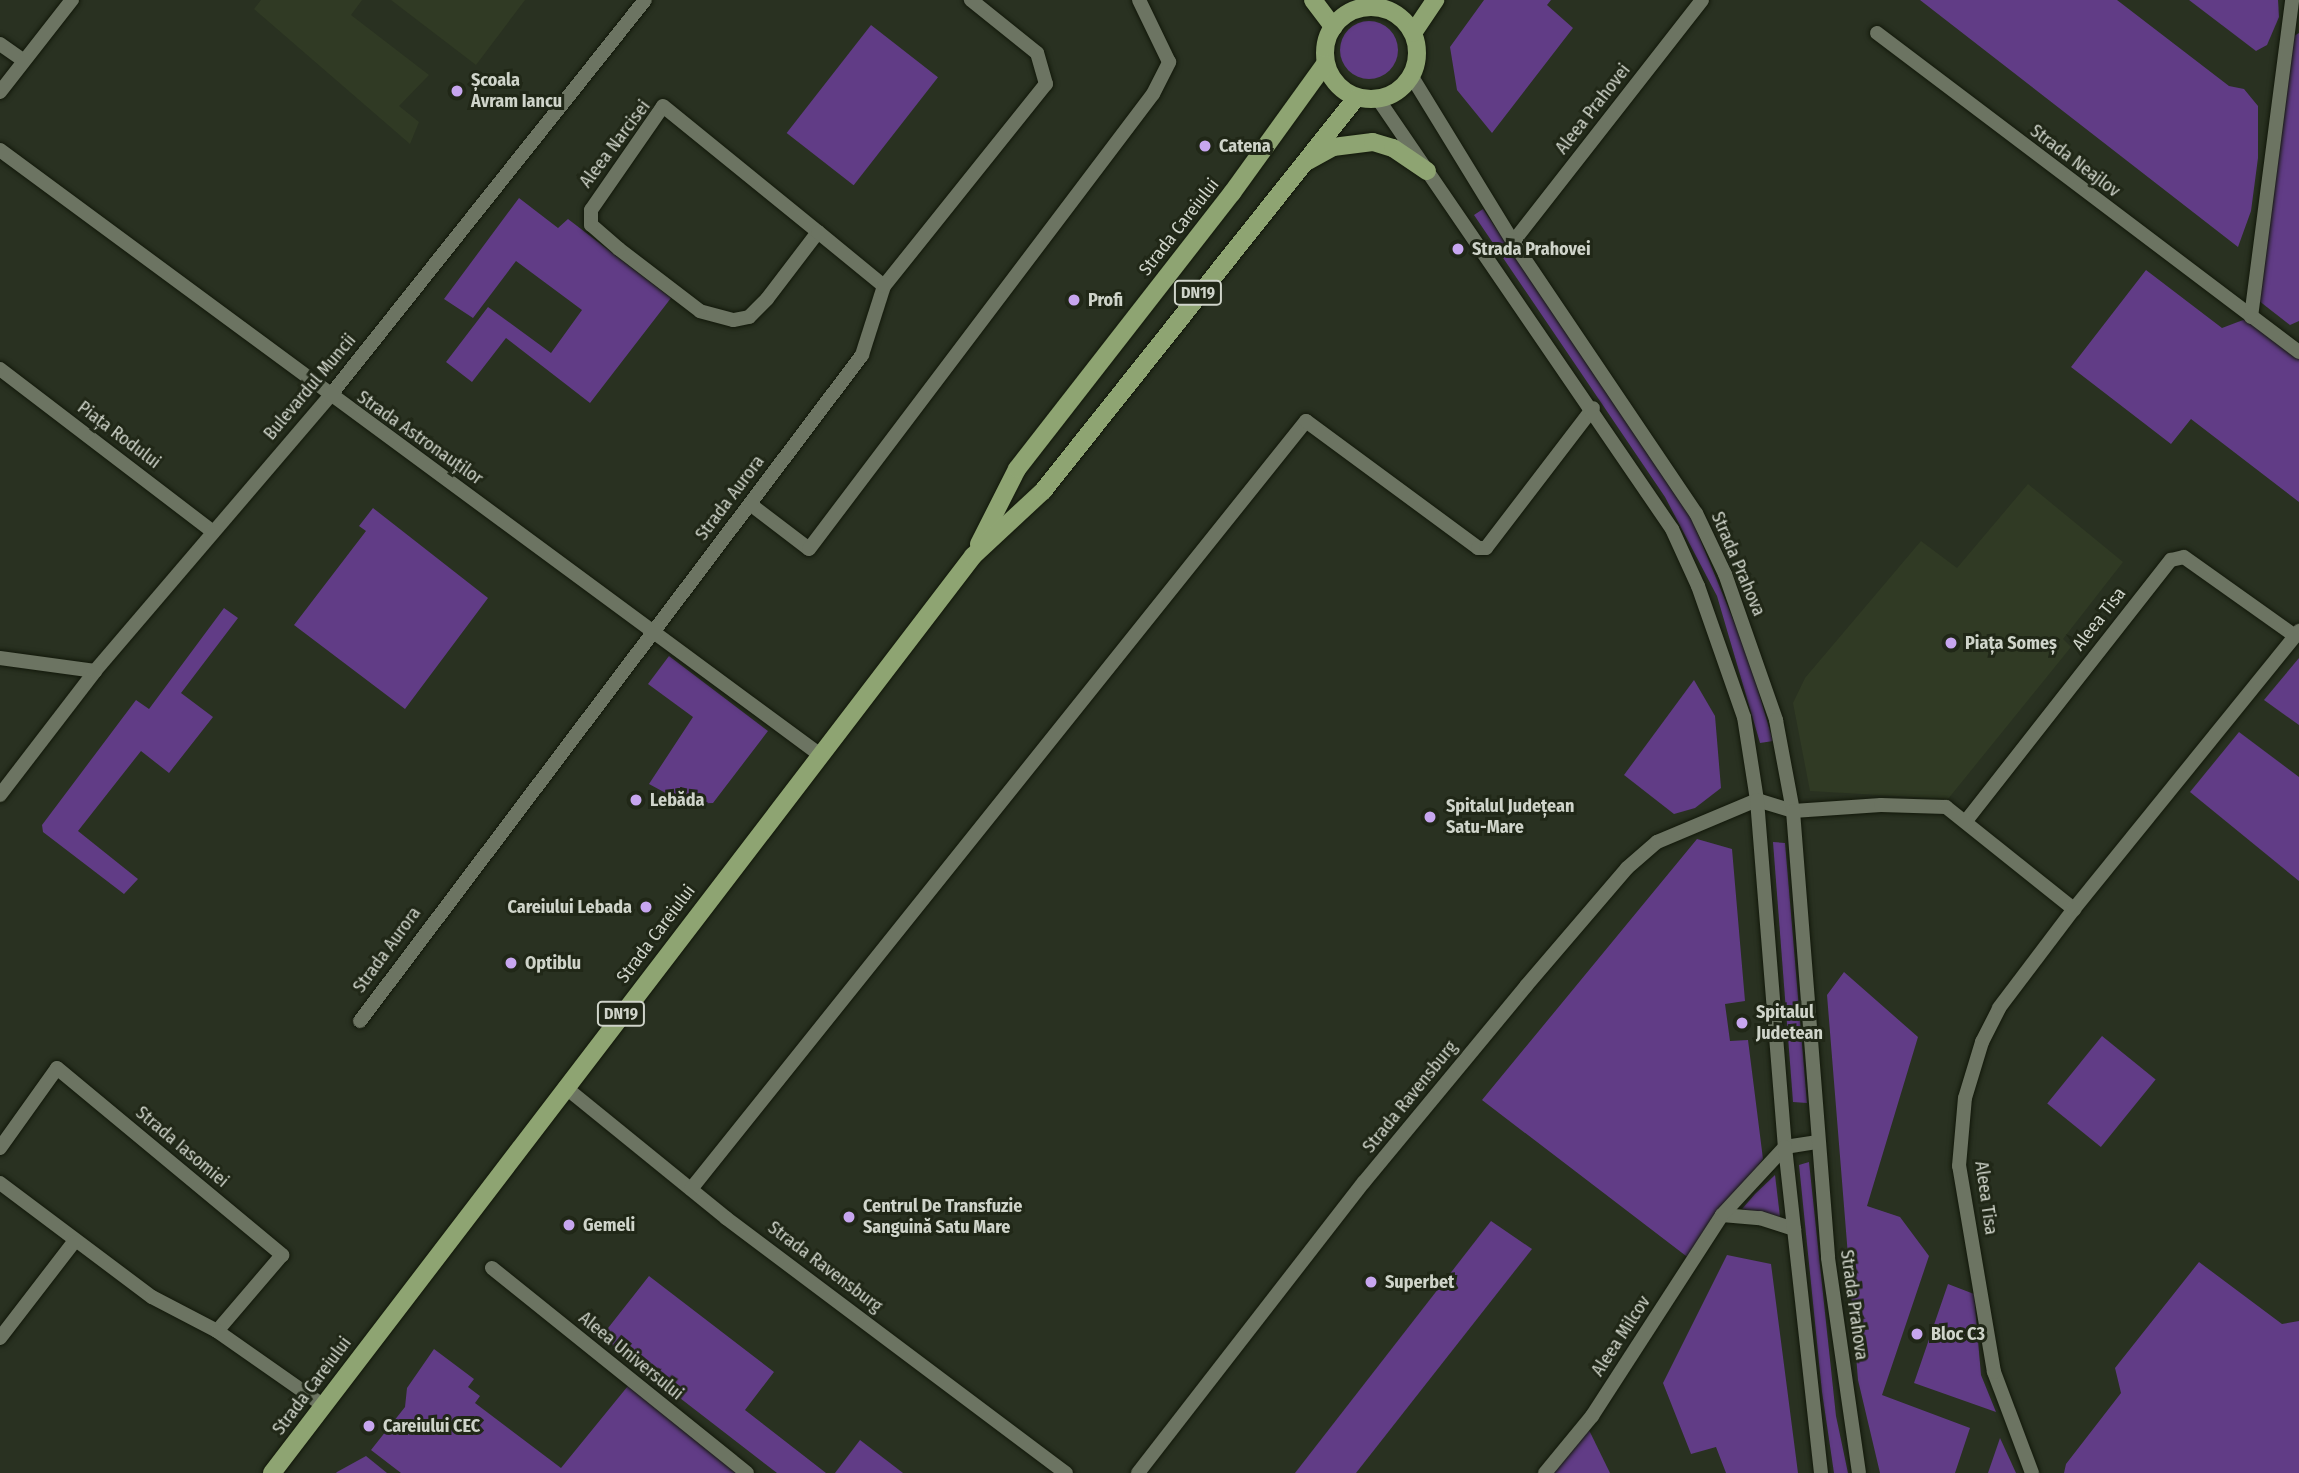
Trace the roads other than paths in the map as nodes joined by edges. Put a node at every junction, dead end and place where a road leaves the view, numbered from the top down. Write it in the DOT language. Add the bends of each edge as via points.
graph roads {
  1 [pos="72,0"];
  2 [pos="645,0"];
  3 [pos="971,0"];
  4 [pos="1139,0"];
  5 [pos="1313,0"];
  6 [pos="1435,0"];
  7 [pos="1702,0"];
  8 [pos="2292,0"];
  9 [pos="1378,4"];
  10 [pos="987,5"];
  11 [pos="1333,27"];
  12 [pos="1413,33"];
  13 [pos="1877,33"];
  14 [pos="0,44"];
  15 [pos="24,61"];
  16 [pos="1325,64"];
  17 [pos="1412,77"];
  18 [pos="0,92"];
  19 [pos="1356,98"];
  20 [pos="1378,99"];
  21 [pos="0,150"];
  22 [pos="1299,166"];
  23 [pos="1427,170"];
  24 [pos="818,232"];
  25 [pos="1513,242"];
  26 [pos="884,286"];
  27 [pos="2251,317"];
  28 [pos="2299,352"];
  29 [pos="0,369"];
  30 [pos="329,397"];
  31 [pos="1593,408"];
  32 [pos="750,504"];
  33 [pos="213,532"];
  34 [pos="973,556"];
  35 [pos="654,629"];
  36 [pos="2297,634"];
  37 [pos="0,657"];
  38 [pos="95,671"];
  39 [pos="819,754"];
  40 [pos="0,795"];
  41 [pos="1757,800"];
  42 [pos="1793,811"];
  43 [pos="1966,821"];
  44 [pos="2074,909"];
  45 [pos="360,1021"];
  46 [pos="565,1087"];
  47 [pos="1815,1142"];
  48 [pos="1785,1147"];
  49 [pos="0,1148"];
  50 [pos="0,1183"];
  51 [pos="691,1189"];
  52 [pos="1722,1215"];
  53 [pos="1794,1229"];
  54 [pos="74,1242"];
  55 [pos="492,1268"];
  56 [pos="217,1331"];
  57 [pos="0,1338"];
  58 [pos="324,1406"];
  59 [pos="1064,1472"];
  60 [pos="272,1473"];
  61 [pos="747,1473"];
  62 [pos="1138,1473"];
  63 [pos="1545,1473"];
  64 [pos="1821,1473"];
  65 [pos="1859,1473"];
  66 [pos="2032,1473"];
  1 -- 15 [label="street"];
  2 -- 30 [label="street, Bulevardul Muncii"];
  3 -- 10 [label="street, Strada Aurora"];
  4 -- 32 [label="street" via="1169,62 1153,94 809,549"];
  5 -- 11 [label="main road"];
  6 -- 12 [label="main road"];
  7 -- 25 [label="street, Aleea Prahovei"];
  8 -- 27 [label="street"];
  9 -- 11 [label="main road" via="1349,12"];
  9 -- 12 [label="main road"];
  10 -- 26 [label="street, Strada Aurora" via="1037,53 1046,84"];
  11 -- 16 [label="main road, DN19" via="1325,47"];
  12 -- 17 [label="main road" via="1417,62"];
  13 -- 27 [label="street, Strada Neajlov"];
  14 -- 15 [label="street"];
  15 -- 18 [label="street"];
  16 -- 19 [label="main road" via="1342,90"];
  16 -- 34 [label="main road, Strada Careiului / DN19" via="1232,193 1017,469"];
  17 -- 20 [label="main road" via="1401,89"];
  17 -- 25 [label="street, Strada Prahova"];
  19 -- 20 [label="main road"];
  19 -- 22 [label="main road, Strada Careiului / DN19"];
  20 -- 23 [label="street"];
  21 -- 30 [label="street, Strada Astronauților"];
  22 -- 23 [label="main road" via="1333,147 1373,142 1393,148"];
  22 -- 34 [label="main road, Strada Careiului / DN19" via="1043,491"];
  23 -- 31 [label="street"];
  24 -- 24 [label="street, Aleea Narcisei" via="767,299 749,317 733,320 700,311 619,249 591,225 591,210 663,106"];
  24 -- 26 [label="street, Aleea Narcisei"];
  25 -- 42 [label="street, Strada Prahova" via="1696,513 1725,574 1776,720"];
  26 -- 32 [label="street, Strada Aurora" via="862,355"];
  27 -- 28 [label="street, Strada Neajlov"];
  29 -- 33 [label="street, Piața Rodului"];
  30 -- 33 [label="street, Bulevardul Muncii"];
  30 -- 35 [label="street, Strada Astronauților"];
  31 -- 41 [label="street" via="1672,529 1698,586 1744,717"];
  31 -- 51 [label="street" via="1486,548 1478,548 1306,421"];
  32 -- 35 [label="street, Strada Aurora"];
  33 -- 38 [label="street, Bulevardul Muncii"];
  34 -- 39 [label="main road, Strada Careiului / DN19"];
  35 -- 39 [label="street, Strada Astronauților"];
  35 -- 45 [label="street, Strada Aurora"];
  36 -- 43 [label="street, Aleea Tisa" via="2183,557 2171,560"];
  36 -- 44 [label="street, Aleea Tisa"];
  37 -- 38 [label="street"];
  38 -- 40 [label="street, Bulevardul Muncii"];
  39 -- 46 [label="main road, Strada Careiului / DN19"];
  41 -- 42 [label="street"];
  41 -- 48 [label="street"];
  41 -- 62 [label="street, Strada Ravensburg" via="1657,842 1627,868 1364,1182"];
  42 -- 43 [label="street" via="1881,805 1946,807"];
  42 -- 47 [label="street, Strada Prahova"];
  43 -- 44 [label="street"];
  44 -- 66 [label="street, Aleea Tisa" via="1999,1008 1982,1042 1965,1098 1959,1166 1994,1372"];
  46 -- 51 [label="street, Strada Ravensburg"];
  46 -- 58 [label="main road, Strada Careiului / DN19"];
  47 -- 48 [label="street"];
  47 -- 65 [label="street, Strada Prahova"];
  48 -- 52 [label="street, Aleea Milcov"];
  48 -- 53 [label="street"];
  49 -- 56 [label="street, Strada Iasomiei" via="57,1068 282,1255"];
  50 -- 54 [label="street"];
  51 -- 59 [label="street, Strada Ravensburg"];
  52 -- 53 [label="street" via="1760,1218"];
  52 -- 63 [label="street, Aleea Milcov" via="1592,1416"];
  53 -- 64 [label="street"];
  54 -- 56 [label="street" via="152,1297"];
  54 -- 57 [label="street"];
  55 -- 61 [label="street, Aleea Universului"];
  56 -- 58 [label="street"];
  58 -- 60 [label="main road, Strada Careiului / DN19"];
}
